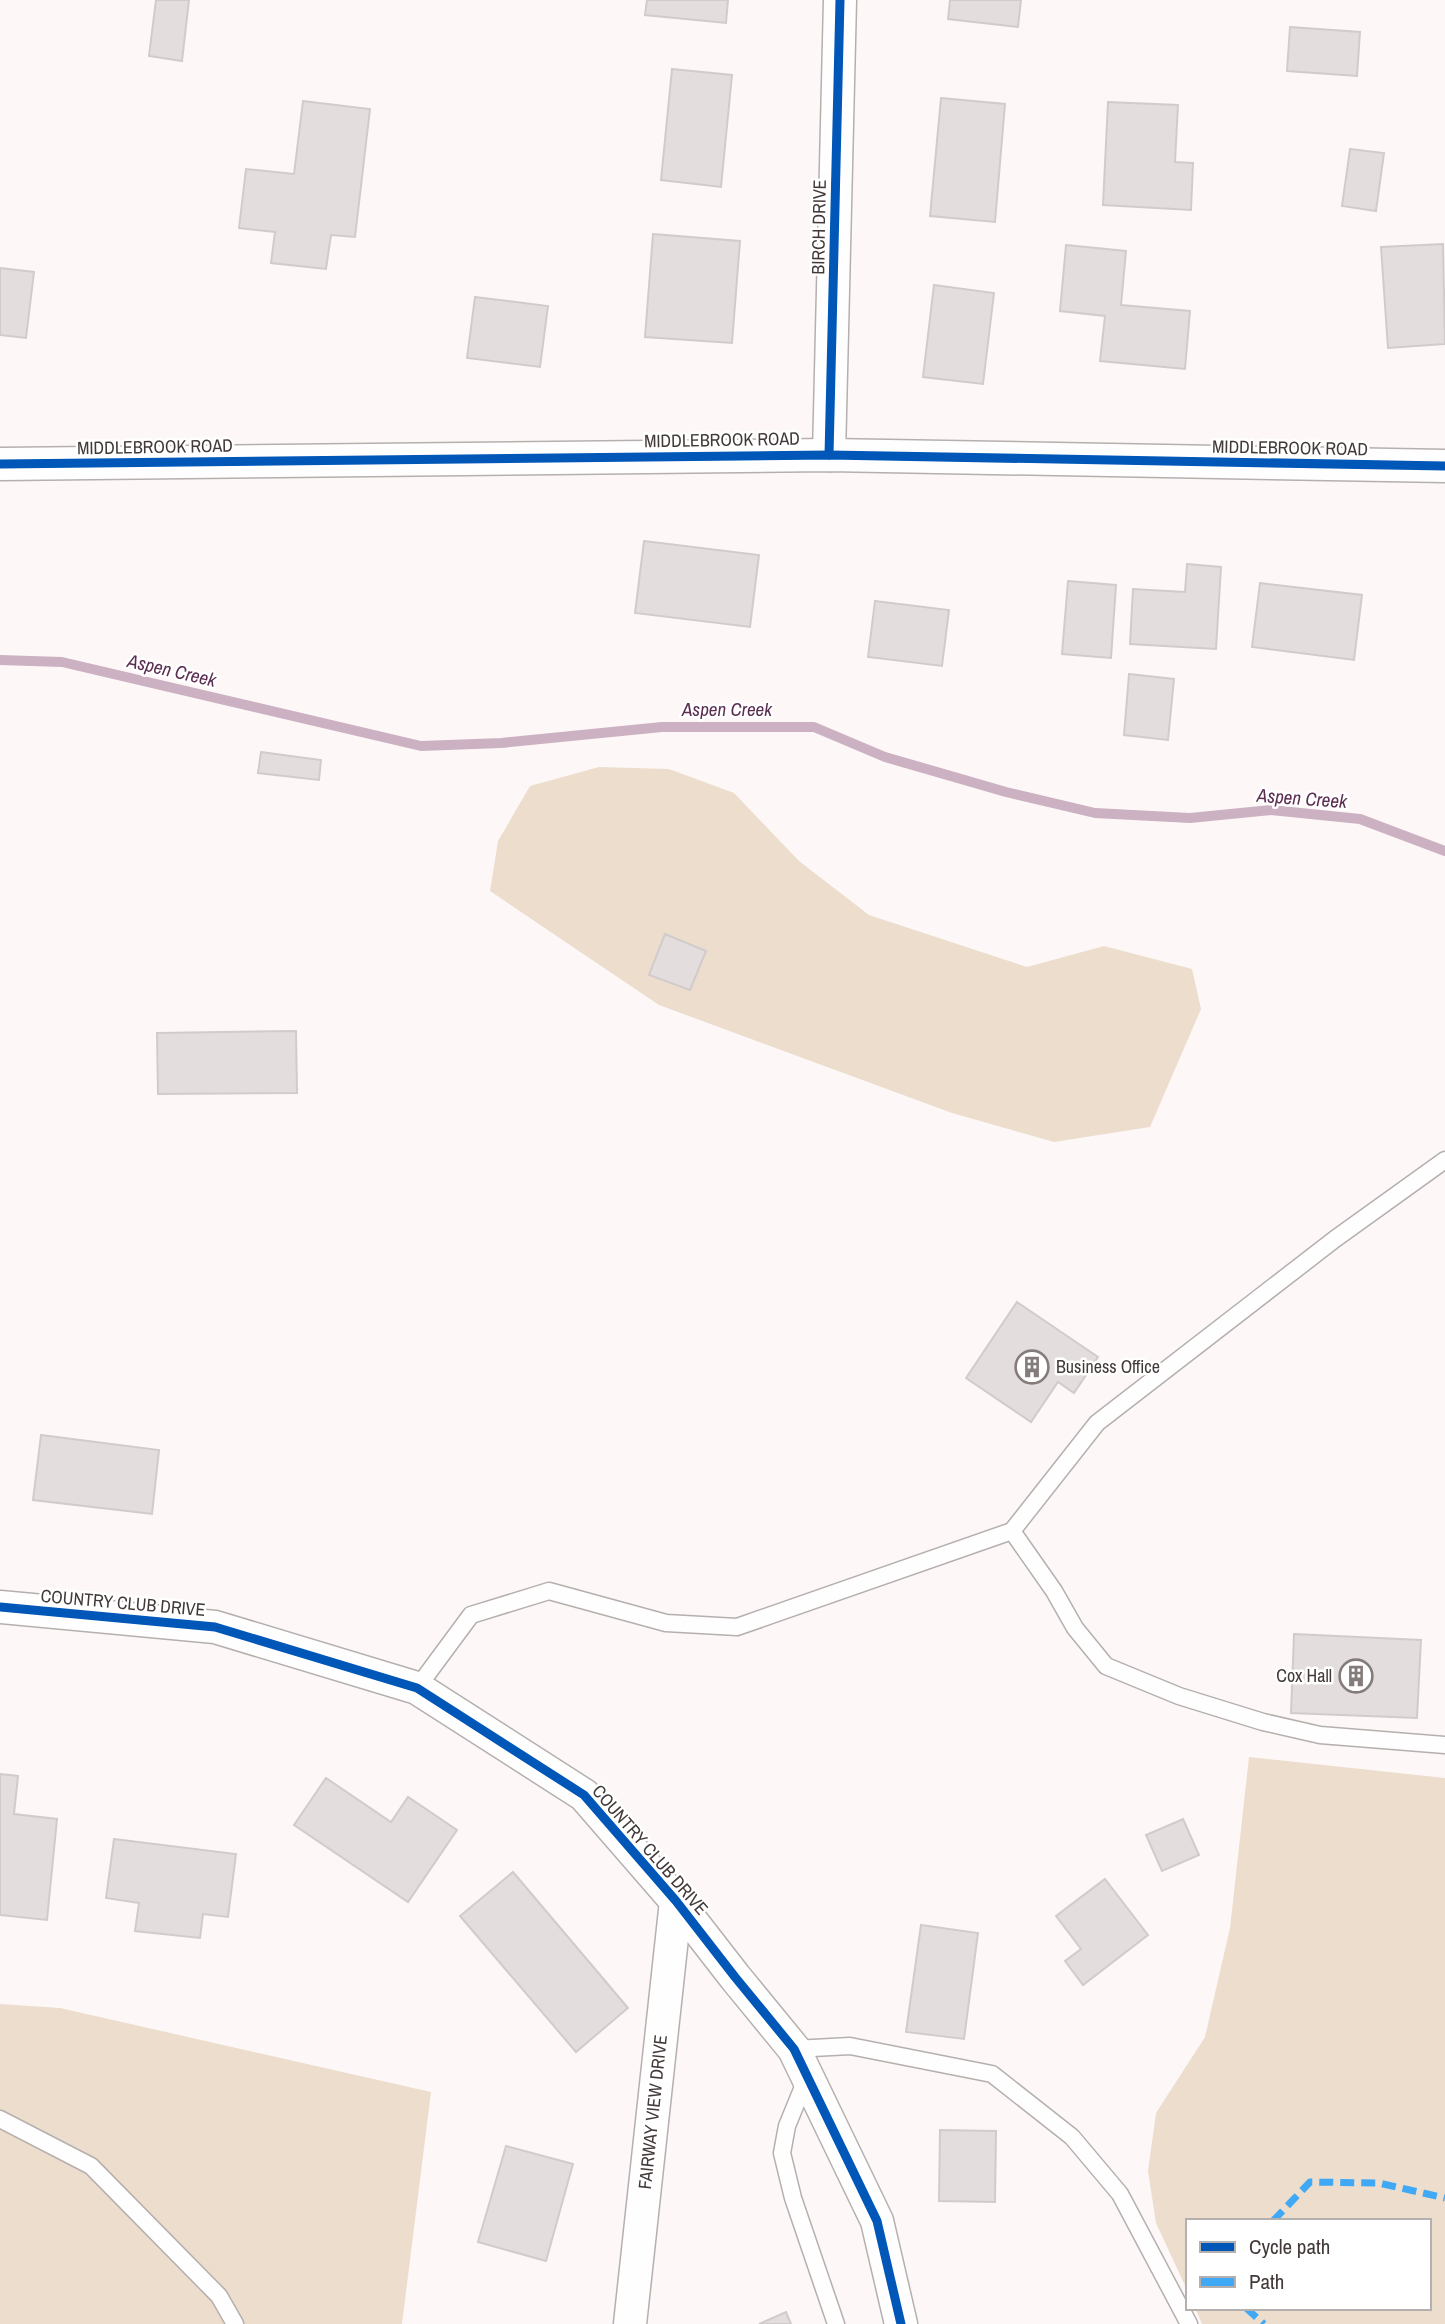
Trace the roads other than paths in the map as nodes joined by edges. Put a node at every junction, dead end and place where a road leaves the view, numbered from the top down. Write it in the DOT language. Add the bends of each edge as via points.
graph roads {
  1 [pos="840,0"];
  2 [pos="829,455"];
  3 [pos="0,464"];
  4 [pos="1445,466"];
  5 [pos="1445,1160"];
  6 [pos="1012,1531"];
  7 [pos="0,1607"];
  8 [pos="417,1688"];
  9 [pos="1445,1745"];
  10 [pos="677,1901"];
  11 [pos="801,2062"];
  12 [pos="0,2119"];
  13 [pos="234,2324"];
  14 [pos="630,2324"];
  15 [pos="836,2324"];
  16 [pos="901,2324"];
  17 [pos="1189,2324"];
  1 -- 2 [label="street, BIRCH DRIVE"];
  2 -- 3 [label="street, MIDDLEBROOK ROAD"];
  2 -- 4 [label="street, MIDDLEBROOK ROAD"];
  5 -- 6 [label="lane" via="1097,1423"];
  6 -- 8 [label="lane" via="737,1627 666,1623 549,1591 471,1615"];
  6 -- 9 [label="lane" via="1075,1628 1106,1666 1178,1696 1263,1722 1320,1735"];
  7 -- 8 [label="street, COUNTRY CLUB DRIVE" via="215,1627"];
  8 -- 10 [label="street, COUNTRY CLUB DRIVE" via="584,1795"];
  10 -- 11 [label="street, COUNTRY CLUB DRIVE"];
  10 -- 14 [label="street, FAIRWAY VIEW DRIVE"];
  11 -- 15 [label="lane" via="782,2153"];
  11 -- 16 [label="street, COUNTRY CLUB DRIVE" via="877,2221"];
  11 -- 17 [label="lane" via="850,2046 992,2074 1072,2137 1120,2194"];
  12 -- 13 [label="lane" via="91,2166 219,2296"];
}
